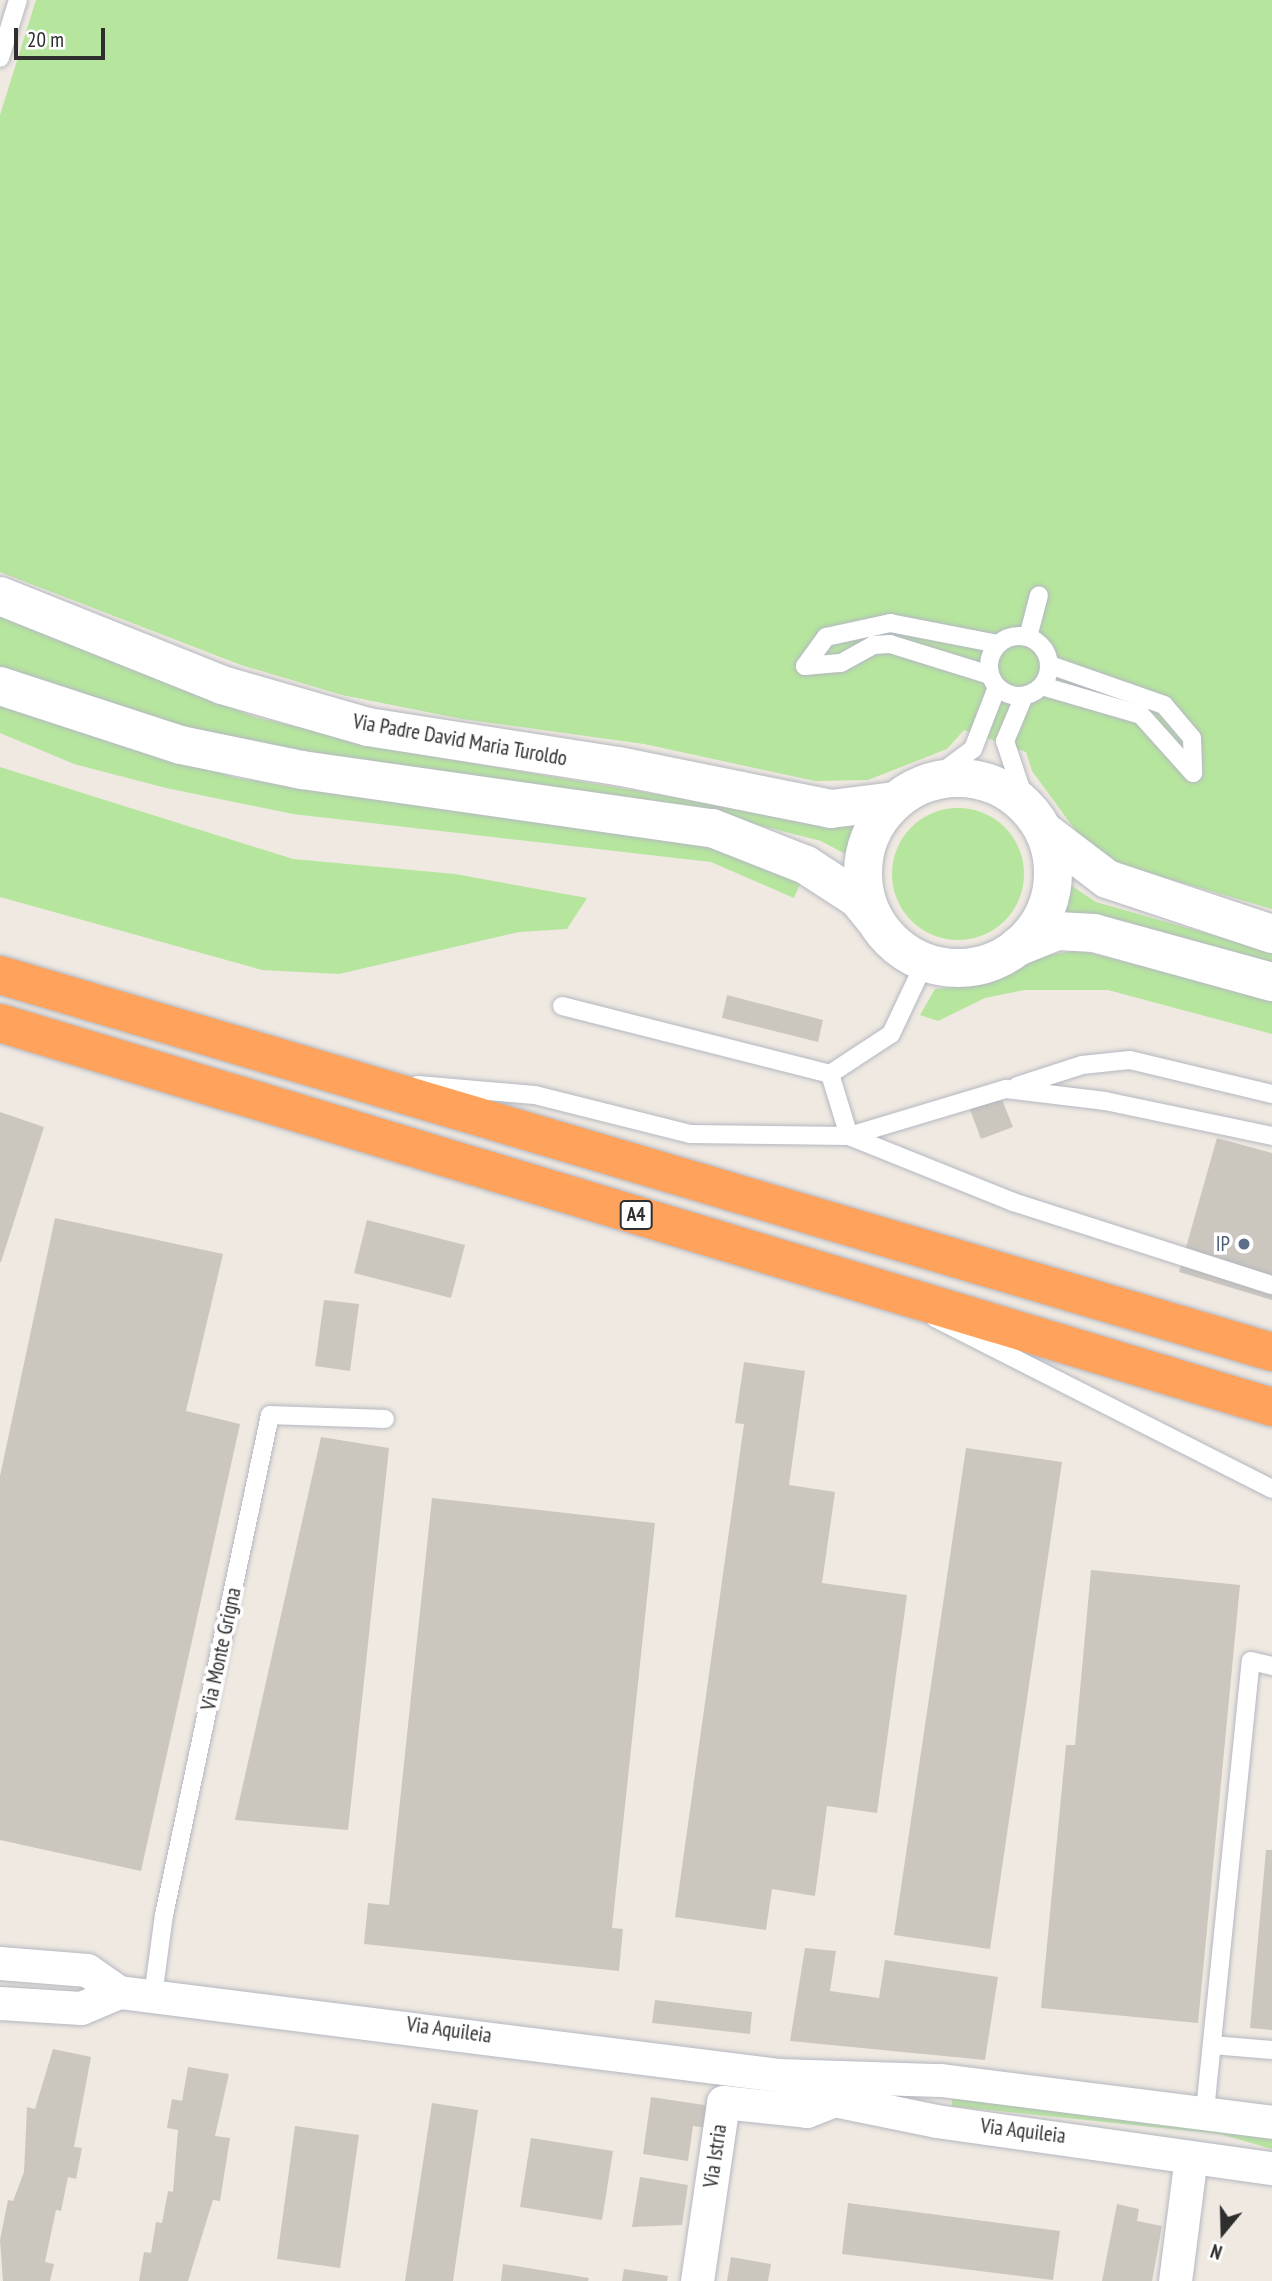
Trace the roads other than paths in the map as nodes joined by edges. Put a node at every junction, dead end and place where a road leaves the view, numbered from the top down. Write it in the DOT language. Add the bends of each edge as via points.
graph roads {
  1 [pos="18,0"];
  2 [pos="0,58"];
  3 [pos="1039,595"];
  4 [pos="0,596"];
  5 [pos="1028,637"];
  6 [pos="998,644"];
  7 [pos="1050,665"];
  8 [pos="994,681"];
  9 [pos="0,686"];
  10 [pos="1042,686"];
  11 [pos="1024,696"];
  12 [pos="929,782"];
  13 [pos="894,801"];
  14 [pos="1035,819"];
  15 [pos="874,919"];
  16 [pos="1272,934"];
  17 [pos="1017,947"];
  18 [pos="925,962"];
  19 [pos="0,975"];
  20 [pos="1272,982"];
  21 [pos="562,1006"];
  22 [pos="0,1023"];
  23 [pos="831,1074"];
  24 [pos="370,1084"];
  25 [pos="1006,1089"];
  26 [pos="1272,1094"];
  27 [pos="849,1136"];
  28 [pos="1272,1136"];
  29 [pos="1272,1285"];
  30 [pos="906,1298"];
  31 [pos="1272,1352"];
  32 [pos="1272,1407"];
  33 [pos="385,1419"];
  34 [pos="1272,1489"];
  35 [pos="1272,1666"];
  36 [pos="0,1963"];
  37 [pos="119,1992"];
  38 [pos="153,1996"];
  39 [pos="0,2003"];
  40 [pos="1212,2045"];
  41 [pos="1272,2050"];
  42 [pos="778,2075"];
  43 [pos="834,2100"];
  44 [pos="1205,2111"];
  45 [pos="1272,2122"];
  46 [pos="1272,2168"];
  47 [pos="1189,2172"];
  48 [pos="697,2281"];
  49 [pos="1175,2281"];
  1 -- 2 [label="lane"];
  3 -- 5 [label="lane"];
  4 -- 13 [label="street, Via Padre David Maria Turoldo" via="222,685 368,727 618,766 831,809"];
  5 -- 6 [label="lane"];
  5 -- 7 [label="lane" via="1043,648"];
  6 -- 8 [label="lane"];
  6 -- 8 [label="lane" via="890,623 826,637 805,666 841,663 873,645 890,644"];
  7 -- 10 [label="lane"];
  7 -- 10 [label="lane" via="1164,705 1192,738 1193,773 1141,715"];
  8 -- 11 [label="lane"];
  8 -- 12 [label="lane" via="974,749"];
  9 -- 15 [label="street" via="181,746 302,770 712,828 806,865 858,899"];
  10 -- 11 [label="lane"];
  11 -- 14 [label="lane" via="1005,741"];
  12 -- 13 [label="street"];
  12 -- 14 [label="street" via="971,778"];
  13 -- 15 [label="street" via="872,830 862,865"];
  14 -- 16 [label="street" via="1107,879"];
  14 -- 17 [label="street" via="1053,885 1041,920"];
  15 -- 18 [label="street" via="895,945"];
  17 -- 18 [label="street" via="982,965"];
  17 -- 20 [label="street" via="1057,931 1094,933"];
  18 -- 23 [label="lane" via="891,1034"];
  19 -- 24 [label="highway, A4"];
  21 -- 23 [label="lane"];
  22 -- 30 [label="highway, A4"];
  23 -- 27 [label="lane"];
  24 -- 27 [label="lane" via="499,1088 690,1134"];
  24 -- 31 [label="highway, A4"];
  25 -- 26 [label="lane" via="1083,1065 1130,1060"];
  25 -- 27 [label="lane"];
  25 -- 28 [label="lane" via="1094,1099"];
  27 -- 29 [label="lane" via="1013,1202"];
  30 -- 32 [label="highway, A4"];
  30 -- 34 [label="lane" via="960,1335 1194,1444"];
  33 -- 38 [label="lane, Via Monte Grigna" via="270,1415"];
  35 -- 40 [label="lane" via="1251,1661"];
  36 -- 37 [label="street, Via Aquileia" via="87,1970"];
  37 -- 38 [label="street, Via Aquileia"];
  37 -- 39 [label="street, Via Aquileia" via="81,2008"];
  38 -- 42 [label="street, Via Aquileia"];
  40 -- 41 [label="lane"];
  40 -- 44 [label="lane"];
  42 -- 43 [label="street, Via Aquileia"];
  42 -- 44 [label="street, Via Aquileia" via="941,2080"];
  43 -- 46 [label="street, Via Aquileia" via="936,2121 1188,2151"];
  43 -- 48 [label="street, Via Istria" via="807,2111 723,2102"];
  44 -- 45 [label="street, Via Aquileia"];
  47 -- 49 [label="street"];
}
